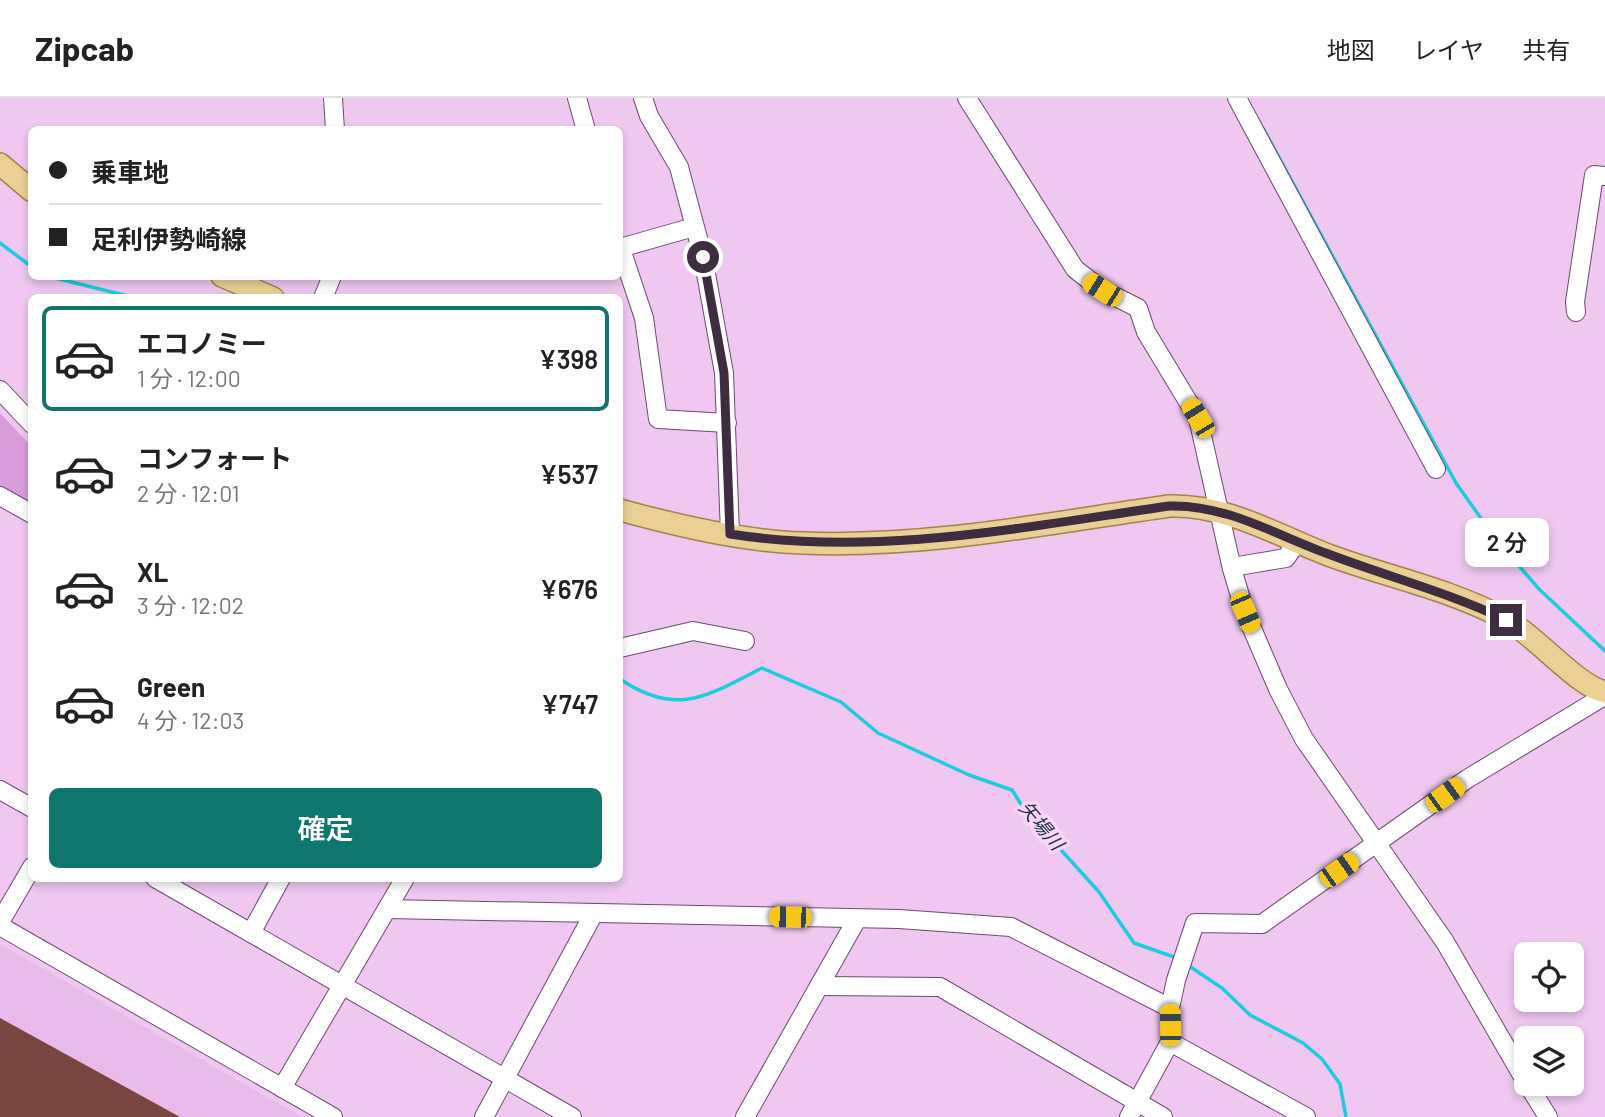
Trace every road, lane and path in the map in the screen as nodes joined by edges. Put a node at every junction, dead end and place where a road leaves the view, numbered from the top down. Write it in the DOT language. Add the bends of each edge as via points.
graph roads {
  1 [pos="333,98"];
  2 [pos="578,98"];
  3 [pos="643,98"];
  4 [pos="967,98"];
  5 [pos="1237,98"];
  6 [pos="335,126"];
  7 [pos="585,126"];
  8 [pos="0,164"];
  9 [pos="1605,176"];
  10 [pos="28,188"];
  11 [pos="694,227"];
  12 [pos="623,246"];
  13 [pos="623,256"];
  14 [pos="231,280"];
  15 [pos="264,294"];
  16 [pos="1576,313"];
  17 [pos="0,390"];
  18 [pos="28,420"];
  19 [pos="727,423"];
  20 [pos="1436,469"];
  21 [pos="0,496"];
  22 [pos="1220,510"];
  23 [pos="623,511"];
  24 [pos="28,512"];
  25 [pos="730,534"];
  26 [pos="1297,542"];
  27 [pos="1232,566"];
  28 [pos="745,640"];
  29 [pos="623,647"];
  30 [pos="1603,696"];
  31 [pos="0,790"];
  32 [pos="28,806"];
  33 [pos="1377,843"];
  34 [pos="28,874"];
  35 [pos="162,882"];
  36 [pos="279,882"];
  37 [pos="403,882"];
  38 [pos="387,909"];
  39 [pos="594,913"];
  40 [pos="857,919"];
  41 [pos="0,924"];
  42 [pos="251,933"];
  43 [pos="342,986"];
  44 [pos="819,986"];
  45 [pos="1170,1009"];
  46 [pos="1170,1042"];
  47 [pos="1514,1060"];
  48 [pos="505,1079"];
  49 [pos="282,1088"];
  50 [pos="1535,1096"];
  51 [pos="1133,1110"];
  52 [pos="333,1117"];
  53 [pos="484,1117"];
  54 [pos="572,1117"];
  55 [pos="745,1117"];
  56 [pos="1163,1117"];
  57 [pos="1306,1117"];
  58 [pos="1548,1117"];
  1 -- 6 [label="street"];
  2 -- 7 [label="street"];
  3 -- 11 [label="street" via="679,167"];
  4 -- 22 [label="street" via="1075,268 1102,290 1138,308 1146,332 1198,418"];
  5 -- 20 [label="street"];
  8 -- 10 [label="main road"];
  9 -- 16 [label="street" via="1594,175"];
  11 -- 12 [label="street"];
  11 -- 19 [label="street" via="724,373"];
  13 -- 19 [label="street" via="644,317 658,419"];
  14 -- 15 [label="main road"];
  17 -- 18 [label="street"];
  19 -- 25 [label="street"];
  21 -- 24 [label="street"];
  22 -- 25 [label="main road" via="1169,506 1016,530 832,544"];
  22 -- 26 [label="main road"];
  22 -- 27 [label="street"];
  23 -- 25 [label="main road"];
  26 -- 27 [label="street" via="1286,558"];
  26 -- 30 [label="main road" via="1506,620"];
  27 -- 33 [label="street" via="1245,612 1293,719"];
  28 -- 29 [label="street" via="693,631"];
  30 -- 33 [label="street" via="1467,779"];
  31 -- 32 [label="street"];
  33 -- 45 [label="street" via="1262,924 1195,923"];
  33 -- 47 [label="street" via="1458,964"];
  34 -- 41 [label="street"];
  35 -- 42 [label="street"];
  36 -- 42 [label="street"];
  37 -- 38 [label="street"];
  38 -- 39 [label="street"];
  38 -- 43 [label="street"];
  39 -- 40 [label="street"];
  39 -- 48 [label="street"];
  40 -- 44 [label="street"];
  40 -- 45 [label="street" via="1011,927"];
  41 -- 49 [label="street"];
  42 -- 43 [label="street"];
  43 -- 48 [label="street"];
  43 -- 49 [label="street"];
  44 -- 51 [label="street" via="940,987"];
  44 -- 55 [label="street"];
  45 -- 46 [label="street"];
  46 -- 51 [label="street"];
  46 -- 57 [label="street"];
  48 -- 53 [label="street"];
  48 -- 54 [label="street"];
  49 -- 52 [label="street"];
  50 -- 58 [label="street"];
  51 -- 56 [label="street"];
}
